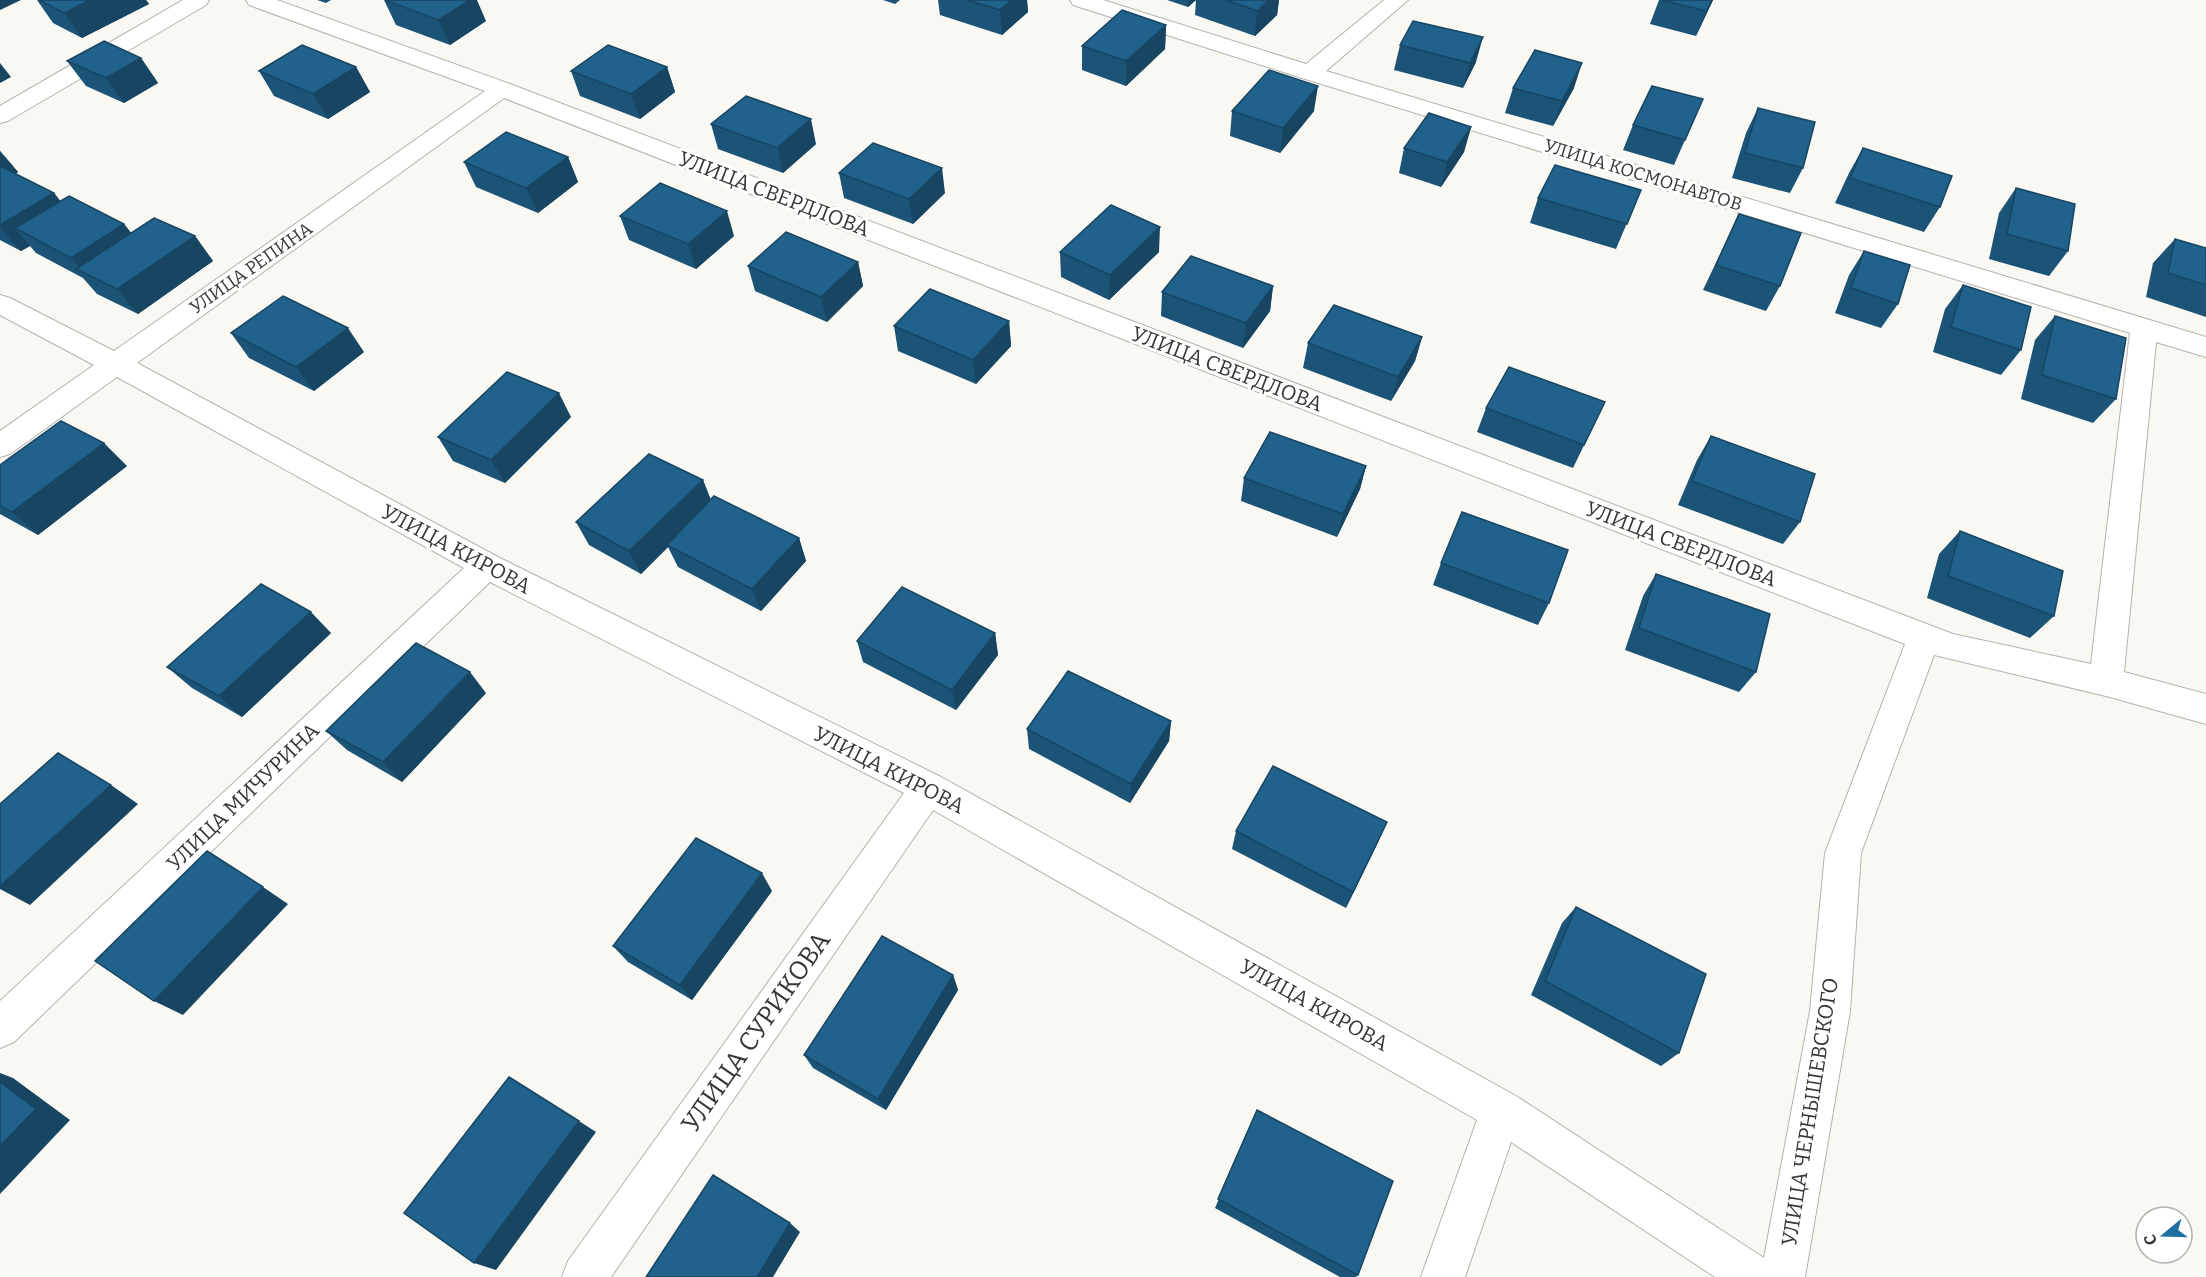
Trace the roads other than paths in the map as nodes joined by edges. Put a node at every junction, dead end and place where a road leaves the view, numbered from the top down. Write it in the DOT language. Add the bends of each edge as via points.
graph roads {
  1 [pos="198,0"];
  2 [pos="257,0"];
  3 [pos="1081,0"];
  4 [pos="1397,0"];
  5 [pos="1310,73"];
  6 [pos="502,89"];
  7 [pos="0,116"];
  8 [pos="0,304"];
  9 [pos="2144,328"];
  10 [pos="2206,347"];
  11 [pos="116,364"];
  12 [pos="0,446"];
  13 [pos="487,566"];
  14 [pos="1924,638"];
  15 [pos="2106,682"];
  16 [pos="2206,709"];
  17 [pos="928,788"];
  18 [pos="0,1028"];
  19 [pos="1501,1111"];
  20 [pos="584,1277"];
  21 [pos="1443,1277"];
  22 [pos="1754,1277"];
  23 [pos="1783,1277"];
  1 -- 7 [label="street"];
  2 -- 6 [label="street, УЛИЦА СВЕРДЛОВА"];
  3 -- 5 [label="street, УЛИЦА КОСМОНАВТОВ"];
  4 -- 5 [label="street"];
  5 -- 9 [label="street, УЛИЦА КОСМОНАВТОВ"];
  6 -- 11 [label="street, УЛИЦА РЕПИНА"];
  6 -- 14 [label="street, УЛИЦА СВЕРДЛОВА"];
  8 -- 11 [label="street, УЛИЦА КИРОВА"];
  9 -- 10 [label="street, УЛИЦА КОСМОНАВТОВ"];
  9 -- 15 [label="street"];
  11 -- 12 [label="street, УЛИЦА РЕПИНА"];
  11 -- 13 [label="street, УЛИЦА КИРОВА"];
  13 -- 17 [label="street, УЛИЦА КИРОВА"];
  13 -- 18 [label="street, УЛИЦА МИЧУРИНА"];
  14 -- 15 [label="street, УЛИЦА СВЕРДЛОВА"];
  14 -- 23 [label="street, УЛИЦА ЧЕРНЫШЕВСКОГО" via="1843,853 1830,1011"];
  15 -- 16 [label="street, УЛИЦА СВЕРДЛОВА"];
  17 -- 19 [label="street, УЛИЦА КИРОВА"];
  17 -- 20 [label="street, УЛИЦА СУРИКОВА"];
  19 -- 21 [label="street"];
  19 -- 22 [label="street, УЛИЦА КИРОВА"];
}
